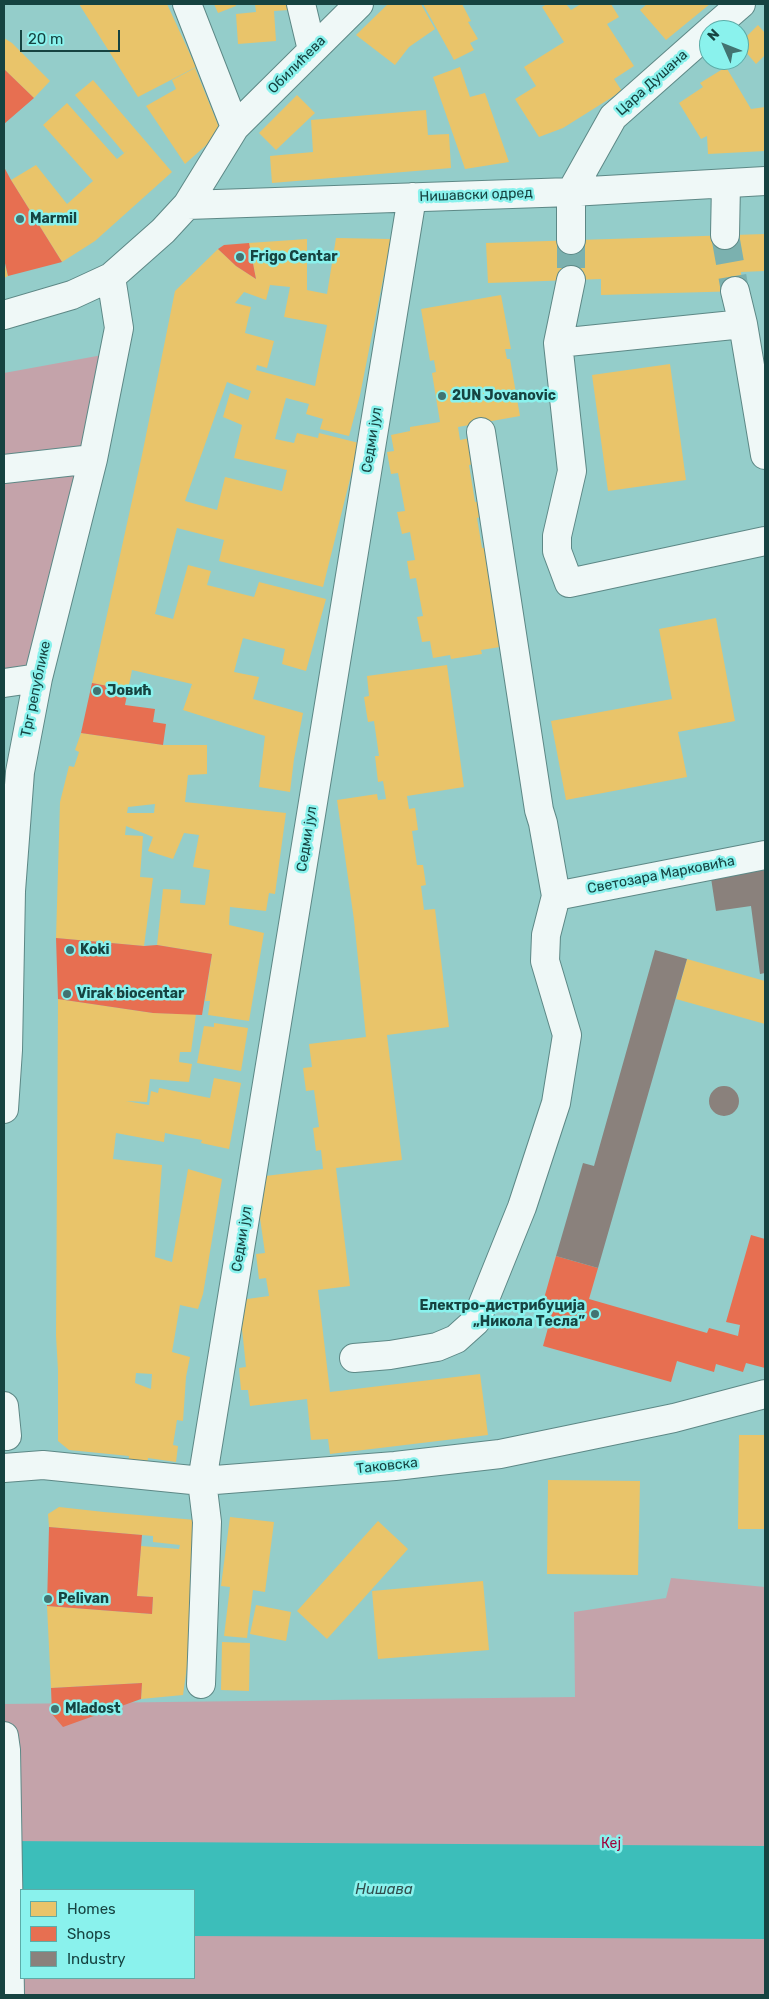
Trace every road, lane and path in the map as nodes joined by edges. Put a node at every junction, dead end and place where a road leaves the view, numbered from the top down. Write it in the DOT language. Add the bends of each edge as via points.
graph roads {
  1 [pos="187,4"];
  2 [pos="301,4"];
  3 [pos="359,4"];
  4 [pos="741,4"];
  5 [pos="723,20"];
  6 [pos="699,41"];
  7 [pos="312,50"];
  8 [pos="236,127"];
  9 [pos="765,181"];
  10 [pos="726,184"];
  11 [pos="571,192"];
  12 [pos="412,197"];
  13 [pos="186,205"];
  14 [pos="725,235"];
  15 [pos="571,240"];
  16 [pos="111,277"];
  17 [pos="571,280"];
  18 [pos="735,291"];
  19 [pos="4,315"];
  20 [pos="743,324"];
  21 [pos="558,343"];
  22 [pos="481,432"];
  23 [pos="765,455"];
  24 [pos="93,460"];
  25 [pos="4,469"];
  26 [pos="765,542"];
  27 [pos="38,678"];
  28 [pos="4,683"];
  29 [pos="765,854"];
  30 [pos="556,896"];
  31 [pos="4,1109"];
  32 [pos="354,1358"];
  33 [pos="765,1394"];
  34 [pos="4,1406"];
  35 [pos="7,1436"];
  36 [pos="4,1468"];
  37 [pos="202,1481"];
  38 [pos="201,1684"];
  39 [pos="5,1743"];
  40 [pos="10,1995"];
  1 -- 8 [label="street"];
  2 -- 7 [label="street"];
  3 -- 7 [label="street, Обилићева"];
  4 -- 5 [label="street, Цара Душана"];
  6 -- 11 [label="street, Цара Душана" via="613,117"];
  7 -- 8 [label="street, Обилићева"];
  8 -- 13 [label="street"];
  9 -- 10 [label="street, Нишавски одред"];
  10 -- 11 [label="street, Нишавски одред"];
  10 -- 14 [label="street"];
  11 -- 12 [label="street, Нишавски одред"];
  11 -- 15 [label="street"];
  12 -- 13 [label="street, Нишавски одред"];
  12 -- 37 [label="street, Седми јул"];
  13 -- 16 [label="street" via="163,231"];
  16 -- 19 [label="street" via="72,295"];
  16 -- 24 [label="street, Трг републике" via="119,328"];
  17 -- 21 [label="street"];
  18 -- 20 [label="street"];
  20 -- 21 [label="street"];
  20 -- 23 [label="street"];
  21 -- 26 [label="street" via="572,471 557,536 557,551 569,583"];
  22 -- 30 [label="street" via="539,810"];
  24 -- 25 [label="street"];
  24 -- 27 [label="street, Трг републике"];
  27 -- 28 [label="street"];
  27 -- 31 [label="street, Трг републике" via="20,772 11,891"];
  29 -- 30 [label="street, Светозара Марковића"];
  30 -- 32 [label="street" via="546,935 545,961 567,1035 556,1102 522,1207 487,1297 476,1321 456,1339 437,1347"];
  33 -- 37 [label="street, Таковска" via="674,1418 500,1454"];
  34 -- 35 [label="street"];
  36 -- 37 [label="street, Таковска" via="43,1464"];
  37 -- 38 [label="street, Седми јул" via="207,1522"];
  39 -- 40 [label="street"];
}
